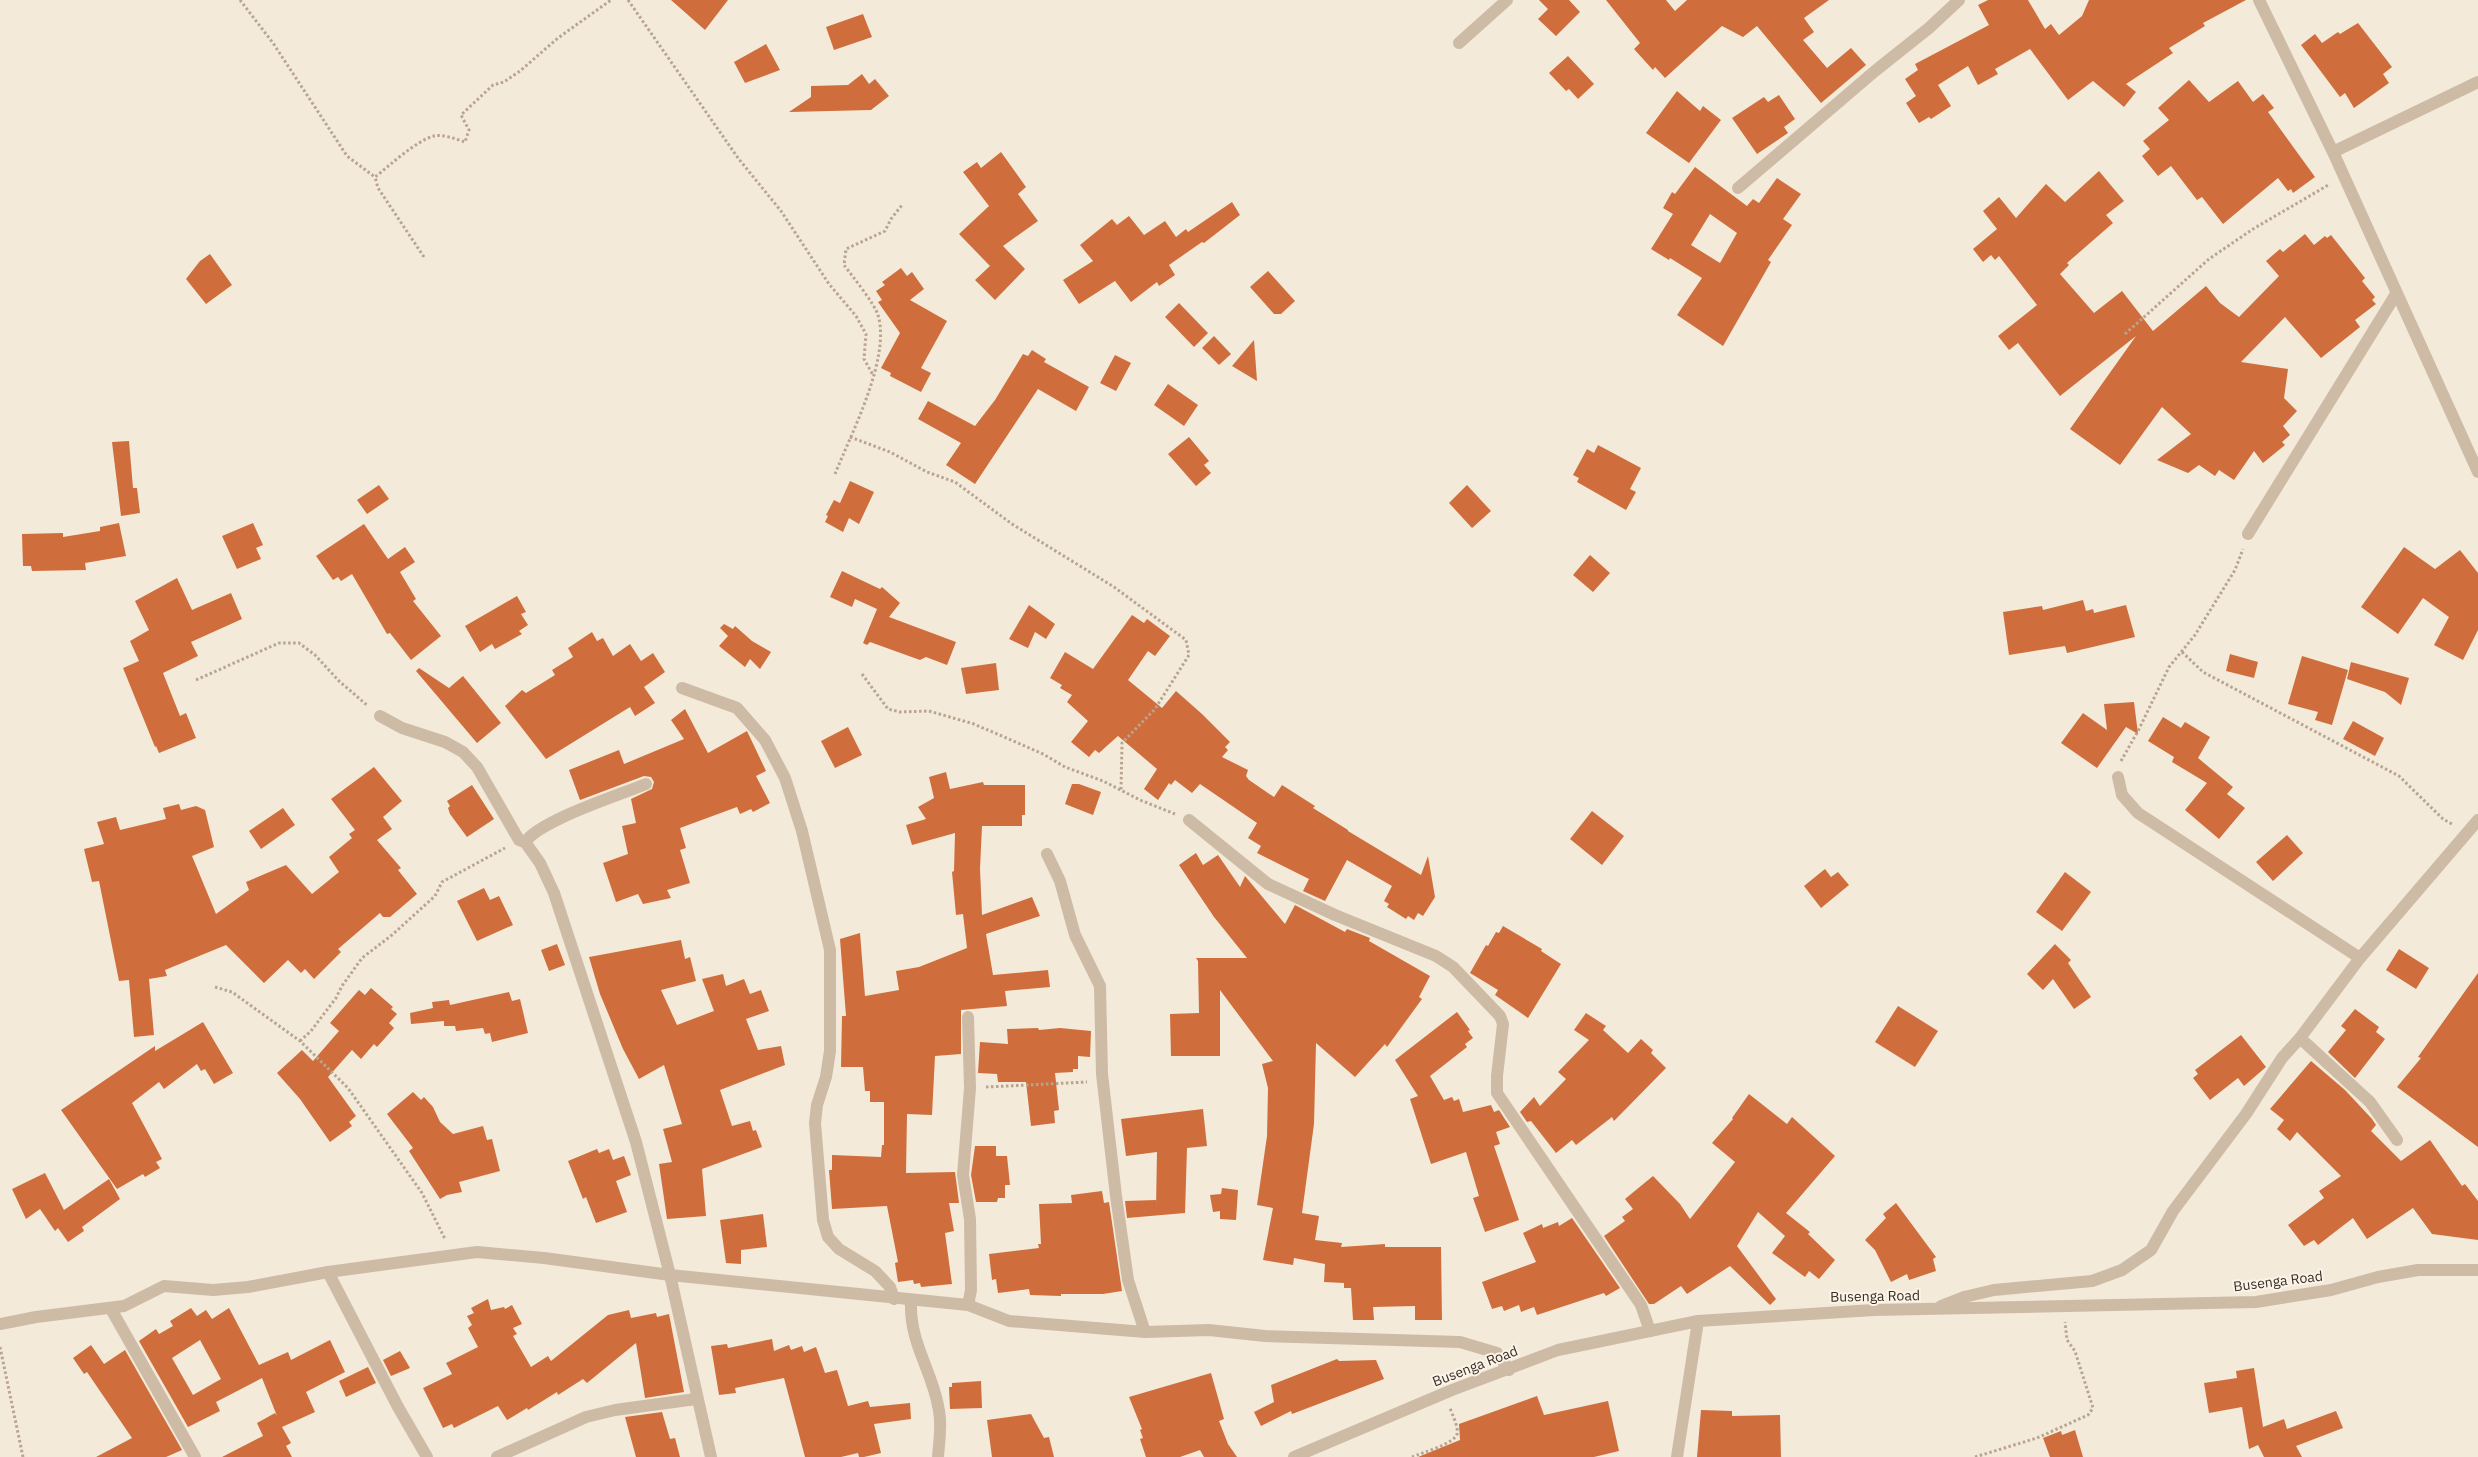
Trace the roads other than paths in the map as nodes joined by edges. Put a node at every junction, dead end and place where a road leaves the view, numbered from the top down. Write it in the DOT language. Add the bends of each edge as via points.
graph roads {
  1 [pos="1507,0"];
  2 [pos="1959,0"];
  3 [pos="2259,0"];
  4 [pos="1460,43"];
  5 [pos="2478,82"];
  6 [pos="2333,152"];
  7 [pos="1738,188"];
  8 [pos="2396,294"];
  9 [pos="2478,472"];
  10 [pos="2248,534"];
  11 [pos="682,688"];
  12 [pos="380,716"];
  13 [pos="2118,777"];
  14 [pos="646,784"];
  15 [pos="1189,820"];
  16 [pos="2478,820"];
  17 [pos="522,841"];
  18 [pos="1047,854"];
  19 [pos="2360,958"];
  20 [pos="968,1017"];
  21 [pos="2300,1038"];
  22 [pos="2397,1140"];
  23 [pos="2478,1270"];
  24 [pos="328,1272"];
  25 [pos="670,1275"];
  26 [pos="894,1299"];
  27 [pos="911,1300"];
  28 [pos="968,1305"];
  29 [pos="111,1309"];
  30 [pos="1931,1309"];
  31 [pos="1698,1321"];
  32 [pos="0,1324"];
  33 [pos="1650,1331"];
  34 [pos="1145,1332"];
  35 [pos="1509,1370"];
  36 [pos="696,1399"];
  37 [pos="195,1457"];
  38 [pos="426,1457"];
  39 [pos="497,1457"];
  40 [pos="711,1457"];
  41 [pos="938,1457"];
  42 [pos="1294,1457"];
  43 [pos="1677,1457"];
  1 -- 4 [label="street"];
  2 -- 7 [label="street"];
  3 -- 6 [label="street"];
  5 -- 6 [label="street"];
  6 -- 8 [label="street"];
  8 -- 9 [label="street"];
  8 -- 10 [label="street"];
  11 -- 26 [label="street" via="738,708 765,740 785,778 802,831 830,950 830,1051 815,1123 823,1220 828,1237 839,1250 875,1271 890,1287"];
  12 -- 17 [label="street" via="463,752 486,781"];
  13 -- 19 [label="street" via="2122,795 2138,813"];
  14 -- 17 [label="street" via="548,824"];
  15 -- 33 [label="street" via="1268,884 1436,956 1453,967 1500,1016 1503,1024 1497,1093 1641,1305"];
  16 -- 19 [label="street"];
  17 -- 25 [label="street" via="540,863 554,893 600,1026 636,1142"];
  18 -- 34 [label="street" via="1060,881 1075,935 1100,986 1103,1081 1128,1280"];
  19 -- 21 [label="street"];
  20 -- 28 [label="street" via="970,1088 963,1175 970,1219 971,1290"];
  21 -- 22 [label="street" via="2370,1102"];
  21 -- 30 [label="street" via="2282,1058 2246,1114 2173,1211 2150,1250 2122,1270 2092,1281 1994,1290"];
  23 -- 30 [label="street, Busenga Road" via="2418,1270 2378,1276 2331,1290 2256,1302"];
  24 -- 25 [label="street" via="477,1252"];
  24 -- 29 [label="street" via="282,1283 239,1288 213,1290 164,1286"];
  24 -- 38 [label="street"];
  25 -- 26 [label="street"];
  25 -- 36 [label="street"];
  26 -- 27 [label="street"];
  27 -- 28 [label="street"];
  27 -- 41 [label="street" via="912,1332 939,1411"];
  28 -- 34 [label="street" via="1009,1321"];
  29 -- 32 [label="street"];
  29 -- 37 [label="street"];
  30 -- 31 [label="street, Busenga Road" via="1816,1312"];
  31 -- 33 [label="street, Busenga Road"];
  31 -- 43 [label="street"];
  33 -- 35 [label="street, Busenga Road" via="1558,1350"];
  34 -- 35 [label="street" via="1209,1330 1265,1336 1460,1342 1497,1353"];
  35 -- 42 [label="street, Busenga Road"];
  36 -- 39 [label="street" via="586,1417"];
  36 -- 40 [label="street"];
}
